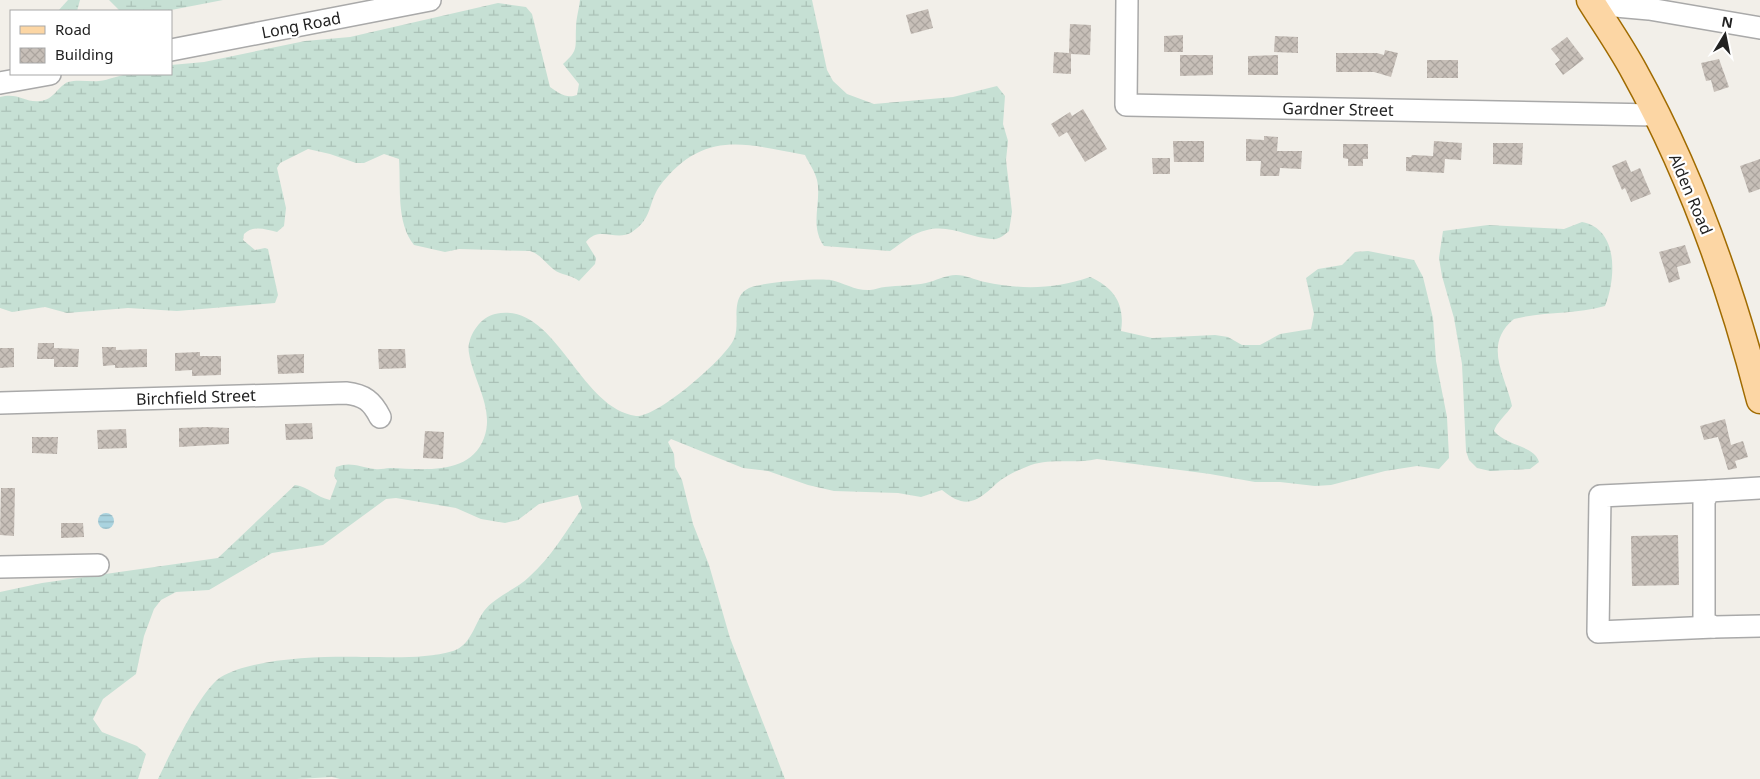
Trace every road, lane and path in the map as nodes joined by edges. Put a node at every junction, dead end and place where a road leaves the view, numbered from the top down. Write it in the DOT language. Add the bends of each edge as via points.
graph roads {
  1 [pos="430,0"];
  2 [pos="1127,0"];
  3 [pos="1592,2"];
  4 [pos="1760,28"];
  5 [pos="172,50"];
  6 [pos="44,75"];
  7 [pos="0,83"];
  8 [pos="1656,115"];
  9 [pos="1758,386"];
  10 [pos="0,403"];
  11 [pos="380,417"];
  12 [pos="1760,488"];
  13 [pos="1709,491"];
  14 [pos="98,565"];
  15 [pos="0,567"];
  16 [pos="1760,626"];
  17 [pos="1714,628"];
  1 -- 5 [label="street, Long Road"];
  2 -- 8 [label="street, Gardner Street" via="1126,105"];
  3 -- 4 [label="street"];
  3 -- 8 [label="main road, Alden Road" via="1634,71"];
  6 -- 7 [label="street"];
  8 -- 9 [label="main road, Alden Road" via="1692,191"];
  10 -- 11 [label="street, Birchfield Street" via="346,393 368,399"];
  12 -- 13 [label="street"];
  13 -- 17 [label="street" via="1704,501 1704,619"];
  13 -- 17 [label="street" via="1600,496 1598,632"];
  14 -- 15 [label="street"];
  16 -- 17 [label="street"];
}
